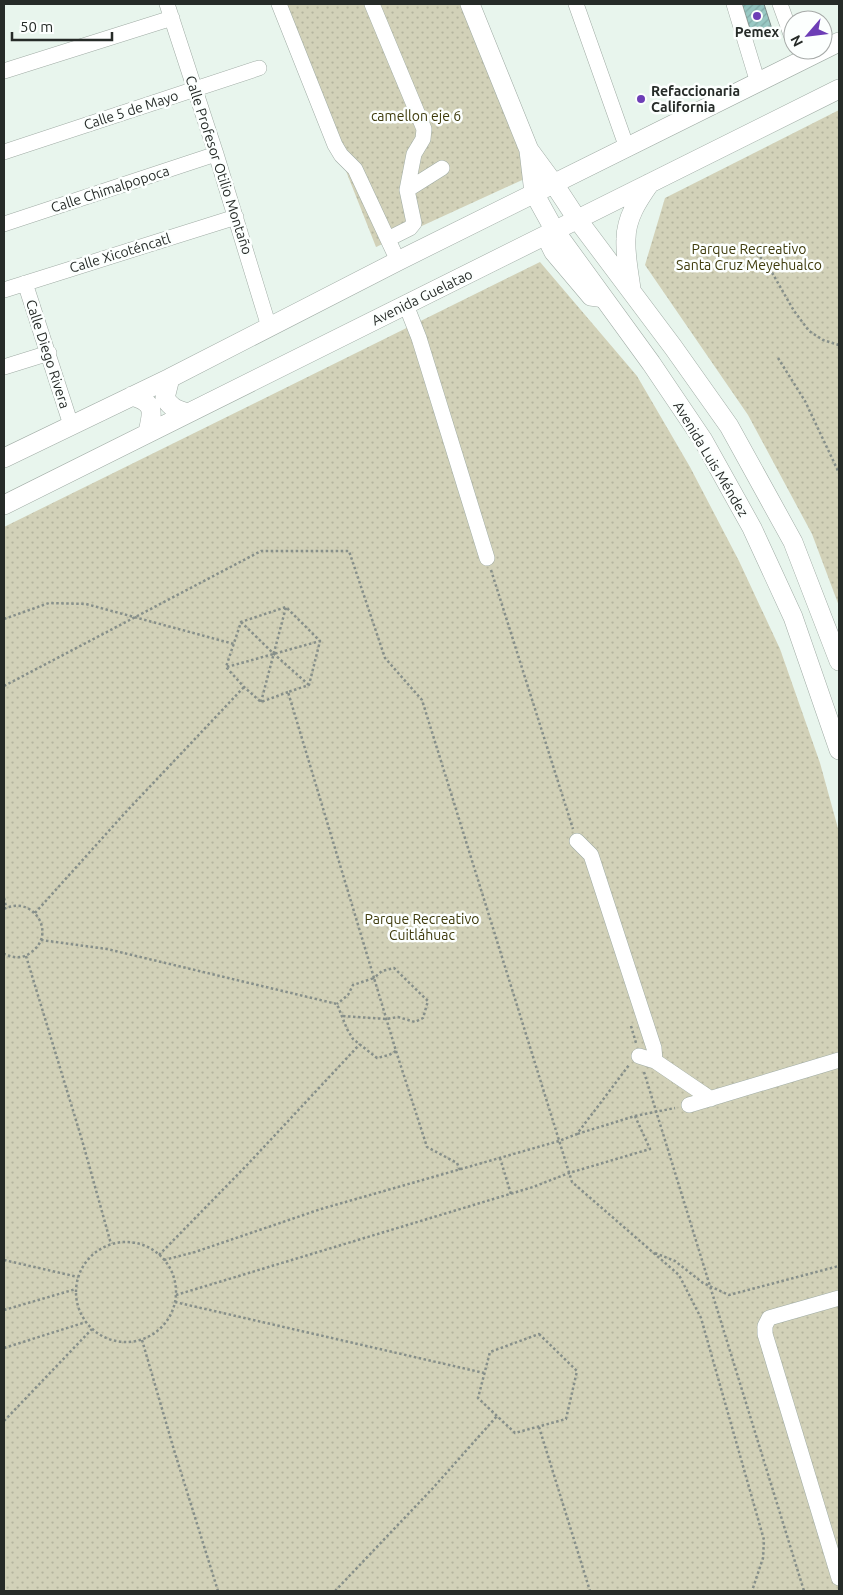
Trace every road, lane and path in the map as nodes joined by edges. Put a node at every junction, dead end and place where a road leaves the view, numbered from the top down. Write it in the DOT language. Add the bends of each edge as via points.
graph roads {
  1 [pos="167,4"];
  2 [pos="279,4"];
  3 [pos="372,4"];
  4 [pos="470,4"];
  5 [pos="576,4"];
  6 [pos="734,4"];
  7 [pos="172,18"];
  8 [pos="793,60"];
  9 [pos="259,68"];
  10 [pos="4,71"];
  11 [pos="758,82"];
  12 [pos="839,89"];
  13 [pos="195,90"];
  14 [pos="627,148"];
  15 [pos="529,150"];
  16 [pos="4,152"];
  17 [pos="216,154"];
  18 [pos="442,168"];
  19 [pos="651,182"];
  20 [pos="554,184"];
  21 [pos="407,190"];
  22 [pos="534,193"];
  23 [pos="236,217"];
  24 [pos="577,219"];
  25 [pos="4,224"];
  26 [pos="555,231"];
  27 [pos="388,239"];
  28 [pos="756,254"];
  29 [pos="398,261"];
  30 [pos="25,283"];
  31 [pos="4,290"];
  32 [pos="631,291"];
  33 [pos="406,305"];
  34 [pos="269,327"];
  35 [pos="839,345"];
  36 [pos="49,354"];
  37 [pos="778,358"];
  38 [pos="4,367"];
  39 [pos="170,378"];
  40 [pos="132,396"];
  41 [pos="188,413"];
  42 [pos="71,425"];
  43 [pos="148,432"];
  44 [pos="4,458"];
  45 [pos="839,473"];
  46 [pos="4,505"];
  47 [pos="487,558"];
  48 [pos="286,607"];
  49 [pos="135,618"];
  50 [pos="4,619"];
  51 [pos="241,622"];
  52 [pos="320,641"];
  53 [pos="234,644"];
  54 [pos="274,654"];
  55 [pos="839,661"];
  56 [pos="226,667"];
  57 [pos="309,685"];
  58 [pos="4,686"];
  59 [pos="244,687"];
  60 [pos="288,692"];
  61 [pos="261,702"];
  62 [pos="839,750"];
  63 [pos="577,841"];
  64 [pos="4,898"];
  65 [pos="5,908"];
  66 [pos="35,913"];
  67 [pos="41,940"];
  68 [pos="4,954"];
  69 [pos="26,956"];
  70 [pos="374,978"];
  71 [pos="337,1004"];
  72 [pos="342,1016"];
  73 [pos="386,1019"];
  74 [pos="630,1025"];
  75 [pos="360,1044"];
  76 [pos="396,1051"];
  77 [pos="639,1056"];
  78 [pos="655,1060"];
  79 [pos="839,1060"];
  80 [pos="710,1099"];
  81 [pos="689,1105"];
  82 [pos="657,1111"];
  83 [pos="635,1116"];
  84 [pos="577,1134"];
  85 [pos="559,1141"];
  86 [pos="500,1158"];
  87 [pos="460,1170"];
  88 [pos="569,1173"];
  89 [pos="511,1194"];
  90 [pos="111,1244"];
  91 [pos="651,1251"];
  92 [pos="159,1255"];
  93 [pos="4,1260"];
  94 [pos="164,1260"];
  95 [pos="839,1266"];
  96 [pos="78,1277"];
  97 [pos="710,1286"];
  98 [pos="76,1289"];
  99 [pos="176,1295"];
  100 [pos="839,1298"];
  101 [pos="175,1302"];
  102 [pos="4,1310"];
  103 [pos="86,1322"];
  104 [pos="92,1329"];
  105 [pos="142,1340"];
  106 [pos="4,1348"];
  107 [pos="484,1373"];
  108 [pos="497,1416"];
  109 [pos="4,1421"];
  110 [pos="539,1427"];
  111 [pos="839,1578"];
  112 [pos="218,1591"];
  113 [pos="335,1591"];
  114 [pos="590,1591"];
  115 [pos="752,1591"];
  116 [pos="804,1591"];
  1 -- 7 [label="street, Calle Profesor Otilio Montaño"];
  2 -- 27 [label="street" via="335,145 355,169"];
  3 -- 21 [label="street" via="424,129 414,154"];
  4 -- 15 [label="main road"];
  5 -- 14 [label="street"];
  6 -- 11 [label="street"];
  7 -- 10 [label="street"];
  7 -- 13 [label="street, Calle Profesor Otilio Montaño"];
  8 -- 11 [label="main road"];
  9 -- 13 [label="street, Calle 5 de Mayo"];
  11 -- 14 [label="main road"];
  12 -- 19 [label="main road, Avenida Guelatao"];
  13 -- 16 [label="street, Calle 5 de Mayo"];
  13 -- 17 [label="street, Calle Profesor Otilio Montaño"];
  14 -- 20 [label="main road"];
  15 -- 20 [label="main road, Avenida Luis Méndez"];
  15 -- 22 [label="main road"];
  17 -- 23 [label="street, Calle Profesor Otilio Montaño"];
  17 -- 25 [label="street, Calle Chimalpopoca"];
  18 -- 21 [label="street"];
  19 -- 24 [label="main road, Avenida Guelatao"];
  19 -- 32 [label="main road" via="637,201 628,226 626,240"];
  20 -- 22 [label="main road"];
  20 -- 24 [label="main road, Avenida Luis Méndez"];
  21 -- 27 [label="street" via="414,223"];
  22 -- 26 [label="main road, Avenida Luis Méndez"];
  22 -- 29 [label="main road"];
  23 -- 30 [label="street, Calle Xicoténcatl"];
  23 -- 34 [label="street, Calle Profesor Otilio Montaño"];
  24 -- 26 [label="main road, Avenida Guelatao"];
  24 -- 32 [label="main road, Avenida Luis Méndez"];
  26 -- 33 [label="main road, Avenida Guelatao"];
  26 -- 62 [label="main road, Avenida Luis Méndez" via="703,440 752,528 793,616"];
  27 -- 29 [label="street"];
  28 -- 35 [label="path" via="766,262 794,312 809,330 823,340"];
  29 -- 34 [label="main road"];
  30 -- 31 [label="street, Calle Xicoténcatl"];
  30 -- 36 [label="street, Calle Diego Rivera"];
  32 -- 55 [label="main road, Avenida Luis Méndez" via="729,426 793,542"];
  33 -- 41 [label="main road, Avenida Guelatao"];
  33 -- 47 [label="street" via="420,338"];
  34 -- 39 [label="main road"];
  36 -- 38 [label="street"];
  36 -- 42 [label="street, Calle Diego Rivera"];
  37 -- 45 [label="path" via="805,401"];
  39 -- 40 [label="main road"];
  39 -- 41 [label="main road" via="166,398 169,405"];
  40 -- 42 [label="main road"];
  40 -- 43 [label="main road" via="150,406 152,414"];
  41 -- 43 [label="main road, Avenida Guelatao"];
  42 -- 44 [label="main road"];
  43 -- 46 [label="main road, Avenida Guelatao"];
  47 -- 63 [label="path"];
  48 -- 51 [label="path"];
  48 -- 52 [label="path"];
  48 -- 54 [label="path"];
  49 -- 50 [label="path" via="86,604 50,603"];
  49 -- 53 [label="path"];
  49 -- 58 [label="path"];
  49 -- 85 [label="path" via="261,551 349,551 385,658 422,700"];
  51 -- 53 [label="path"];
  51 -- 54 [label="path"];
  52 -- 54 [label="path"];
  52 -- 57 [label="path"];
  53 -- 56 [label="path"];
  54 -- 56 [label="path"];
  54 -- 57 [label="path"];
  54 -- 61 [label="path"];
  56 -- 59 [label="path"];
  57 -- 60 [label="path"];
  59 -- 61 [label="path"];
  59 -- 66 [label="path"];
  60 -- 61 [label="path"];
  60 -- 70 [label="path"];
  63 -- 78 [label="street" via="591,855 654,1048"];
  64 -- 65 [label="path"];
  65 -- 66 [label="path" via="21,906"];
  66 -- 67 [label="path" via="42,926"];
  67 -- 69 [label="path" via="38,947"];
  67 -- 71 [label="path" via="107,948"];
  68 -- 69 [label="path" via="18,958"];
  69 -- 90 [label="path"];
  70 -- 71 [label="path" via="352,985 348,995"];
  70 -- 73 [label="path"];
  70 -- 73 [label="path" via="382,971 394,968 428,1001 423,1018 415,1022 398,1017"];
  71 -- 72 [label="path"];
  72 -- 73 [label="path"];
  72 -- 75 [label="path" via="353,1040"];
  73 -- 76 [label="path"];
  74 -- 77 [label="path"];
  75 -- 76 [label="path" via="377,1058"];
  75 -- 92 [label="path"];
  76 -- 87 [label="path" via="427,1147 456,1163"];
  77 -- 78 [label="street"];
  77 -- 82 [label="path"];
  77 -- 84 [label="path" via="625,1069"];
  78 -- 80 [label="street"];
  79 -- 80 [label="street"];
  80 -- 81 [label="street"];
  81 -- 82 [label="path"];
  82 -- 83 [label="path"];
  82 -- 97 [label="path"];
  83 -- 84 [label="path"];
  83 -- 88 [label="path" via="650,1149"];
  84 -- 85 [label="path"];
  85 -- 86 [label="path"];
  85 -- 88 [label="path"];
  86 -- 87 [label="path"];
  86 -- 89 [label="path"];
  87 -- 94 [label="path" via="321,1209"];
  88 -- 89 [label="path"];
  88 -- 91 [label="path" via="572,1182"];
  89 -- 99 [label="path"];
  90 -- 92 [label="path" via="143,1245"];
  90 -- 96 [label="path" via="85,1262"];
  91 -- 97 [label="path" via="675,1261"];
  91 -- 115 [label="path" via="679,1275 703,1328 764,1540 763,1558"];
  92 -- 94 [label="path"];
  93 -- 96 [label="path"];
  94 -- 99 [label="path" via="175,1279"];
  95 -- 97 [label="path" via="729,1295"];
  96 -- 98 [label="path"];
  97 -- 116 [label="path"];
  98 -- 102 [label="path"];
  98 -- 103 [label="path" via="79,1311"];
  99 -- 101 [label="path"];
  100 -- 111 [label="street" via="769,1318 765,1334"];
  101 -- 105 [label="path" via="164,1326"];
  101 -- 107 [label="path"];
  103 -- 104 [label="path"];
  103 -- 106 [label="path"];
  104 -- 105 [label="path" via="118,1342"];
  104 -- 109 [label="path"];
  105 -- 112 [label="path"];
  107 -- 108 [label="path" via="478,1398"];
  107 -- 110 [label="path" via="490,1352 539,1334 577,1371 566,1419"];
  108 -- 110 [label="path" via="515,1433"];
  108 -- 113 [label="path"];
  110 -- 114 [label="path"];
}
